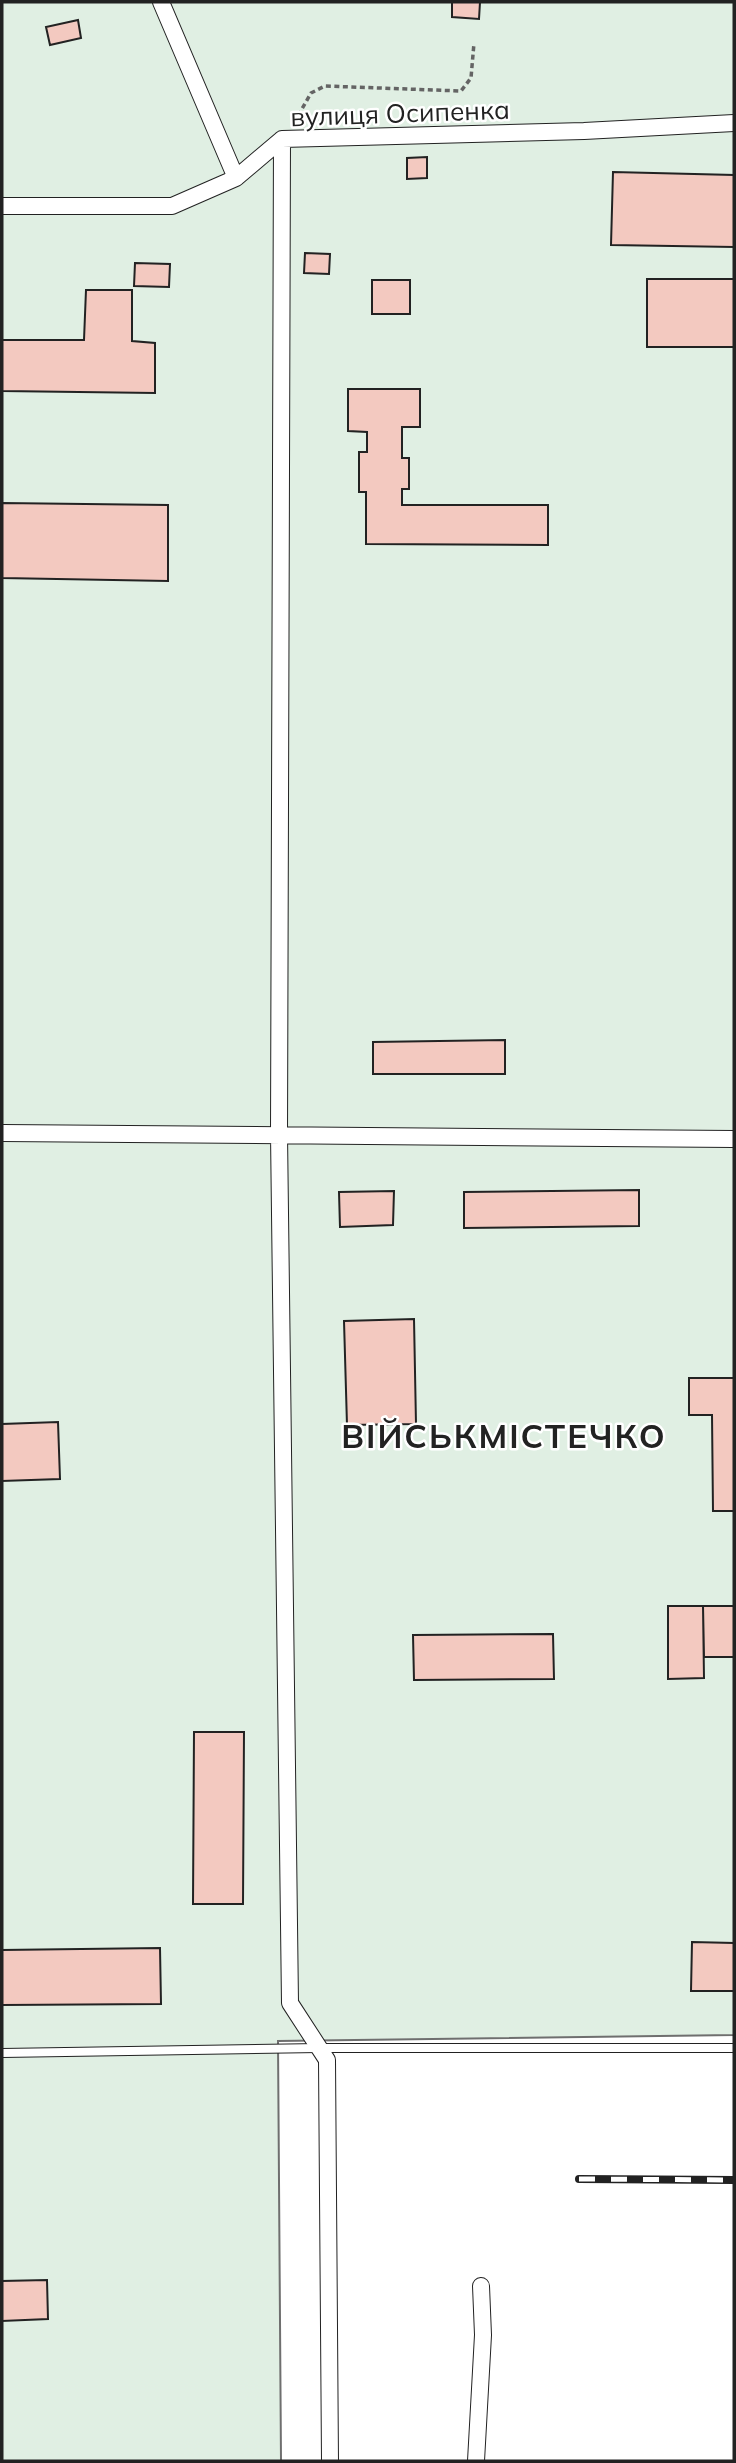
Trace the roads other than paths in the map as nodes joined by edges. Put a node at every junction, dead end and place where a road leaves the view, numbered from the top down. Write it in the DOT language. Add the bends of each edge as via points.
graph roads {
  1 [pos="161,2"];
  2 [pos="734,123"];
  3 [pos="282,139"];
  4 [pos="236,178"];
  5 [pos="2,206"];
  6 [pos="2,1133"];
  7 [pos="279,1134"];
  8 [pos="734,1139"];
  9 [pos="318,2048"];
  10 [pos="734,2048"];
  11 [pos="2,2053"];
  12 [pos="481,2286"];
  13 [pos="330,2461"];
  14 [pos="476,2461"];
  1 -- 4 [label="street"];
  2 -- 3 [label="street, вулиця Осипенка"];
  3 -- 4 [label="street, вулиця Осипенка"];
  3 -- 7 [label="street"];
  4 -- 5 [label="street, вулиця Осипенка" via="172,206"];
  6 -- 7 [label="street"];
  7 -- 8 [label="street"];
  7 -- 9 [label="street" via="290,2003"];
  9 -- 10 [label="lane"];
  9 -- 11 [label="lane"];
  9 -- 13 [label="street" via="327,2060"];
  12 -- 14 [label="street"];
}
